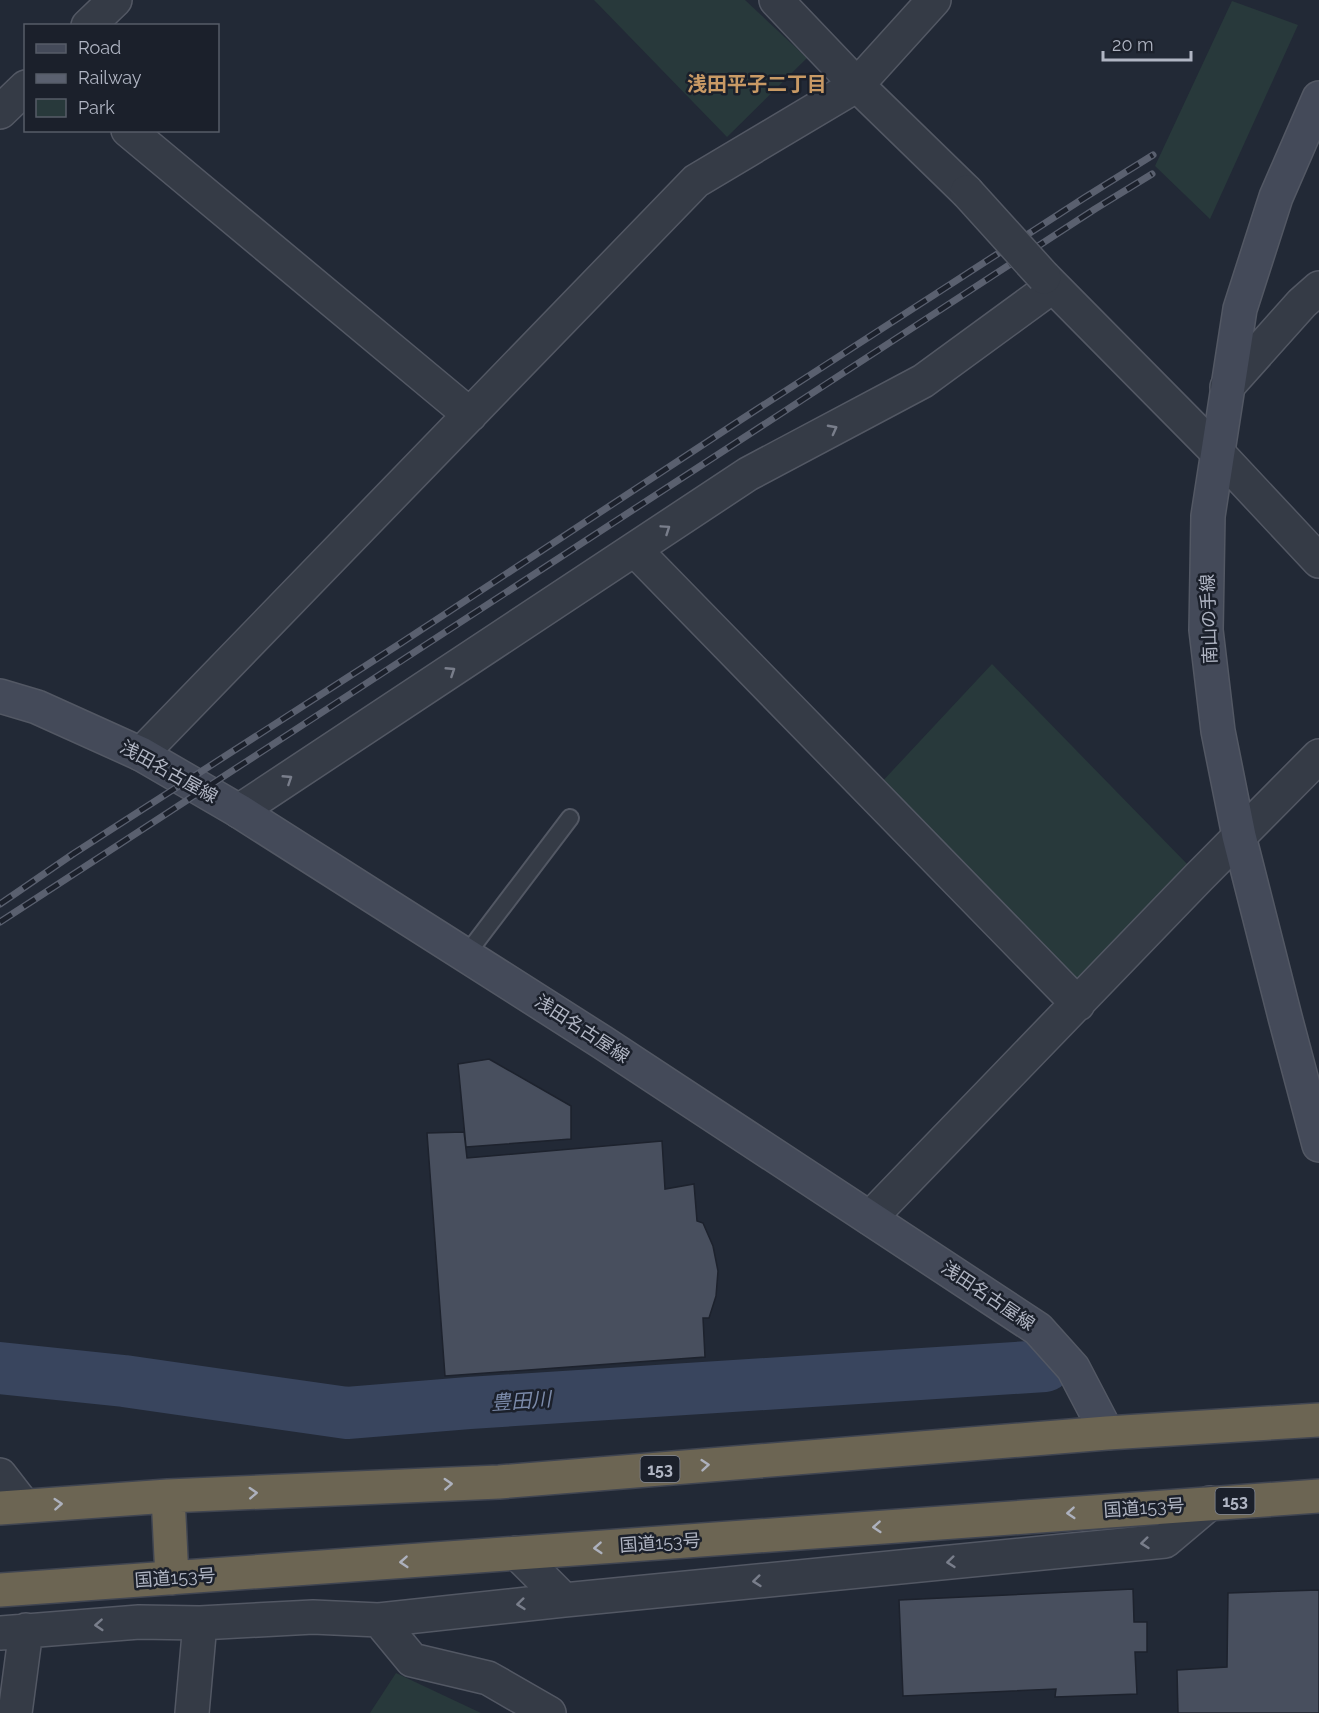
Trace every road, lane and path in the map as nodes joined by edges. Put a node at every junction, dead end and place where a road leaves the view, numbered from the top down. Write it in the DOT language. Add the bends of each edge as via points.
graph roads {
  1 [pos="115,0"];
  2 [pos="776,0"];
  3 [pos="934,0"];
  4 [pos="90,24"];
  5 [pos="857,85"];
  6 [pos="24,89"];
  7 [pos="1319,98"];
  8 [pos="0,112"];
  9 [pos="130,132"];
  10 [pos="1049,281"];
  11 [pos="1319,288"];
  12 [pos="1227,387"];
  13 [pos="470,414"];
  14 [pos="1218,453"];
  15 [pos="635,550"];
  16 [pos="1319,561"];
  17 [pos="0,696"];
  18 [pos="141,754"];
  19 [pos="1319,756"];
  20 [pos="239,811"];
  21 [pos="570,818"];
  22 [pos="1239,836"];
  23 [pos="466,955"];
  24 [pos="1078,1004"];
  25 [pos="1319,1145"];
  26 [pos="870,1218"];
  27 [pos="1319,1420"];
  28 [pos="1107,1433"];
  29 [pos="0,1475"];
  30 [pos="168,1496"];
  31 [pos="1319,1496"];
  32 [pos="1210,1503"];
  33 [pos="12,1507"];
  34 [pos="517,1554"];
  35 [pos="166,1578"];
  36 [pos="0,1590"];
  37 [pos="564,1600"];
  38 [pos="379,1620"];
  39 [pos="139,1622"];
  40 [pos="200,1623"];
  41 [pos="13,1631"];
  42 [pos="15,1713"];
  43 [pos="192,1713"];
  44 [pos="549,1713"];
  1 -- 4 [label="street"];
  2 -- 5 [label="street"];
  3 -- 5 [label="street"];
  5 -- 10 [label="street, bridge" via="967,192"];
  5 -- 13 [label="street" via="696,181"];
  6 -- 8 [label="street"];
  7 -- 12 [label="main road, 南山の手線" via="1276,197 1240,309"];
  9 -- 13 [label="street"];
  10 -- 14 [label="street"];
  15 -- 10 [label="street, one-way" via="748,474 923,381"];
  11 -- 12 [label="street"];
  12 -- 14 [label="main road, 南山の手線"];
  13 -- 18 [label="street"];
  14 -- 16 [label="street"];
  14 -- 22 [label="main road, 南山の手線" via="1208,516 1206,630 1218,731"];
  20 -- 15 [label="street, one-way"];
  15 -- 24 [label="street"];
  17 -- 18 [label="main road, 浅田名古屋線" via="37,707"];
  18 -- 20 [label="main road, 浅田名古屋線"];
  19 -- 22 [label="street"];
  20 -- 23 [label="main road, 浅田名古屋線"];
  21 -- 23 [label="lane"];
  22 -- 24 [label="street"];
  22 -- 25 [label="main road, 南山の手線"];
  23 -- 26 [label="main road, 浅田名古屋線"];
  24 -- 26 [label="street"];
  26 -- 28 [label="main road, 浅田名古屋線" via="1038,1329 1073,1368"];
  27 -- 28 [label="highway, 153"];
  30 -- 28 [label="highway, 153, one-way" via="499,1482"];
  29 -- 33 [label="street"];
  33 -- 30 [label="highway, 153, one-way"];
  30 -- 35 [label="highway"];
  31 -- 32 [label="highway, 国道153号 / 153"];
  32 -- 34 [label="highway, 国道153号 / 153, one-way"];
  32 -- 37 [label="street, 153, one-way" via="1166,1541"];
  34 -- 35 [label="highway, 国道153号 / 153, one-way"];
  34 -- 37 [label="street"];
  35 -- 36 [label="highway, 国道153号 / 153"];
  35 -- 39 [label="street" via="143,1604"];
  37 -- 38 [label="street, 153, one-way"];
  38 -- 40 [label="street" via="313,1617"];
  38 -- 44 [label="street" via="412,1660 488,1678"];
  39 -- 40 [label="street"];
  39 -- 41 [label="street, one-way"];
  40 -- 43 [label="street"];
  41 -- 42 [label="street"];
}
